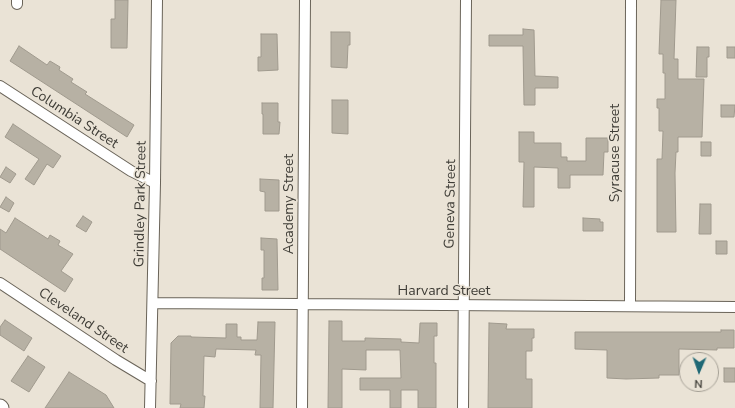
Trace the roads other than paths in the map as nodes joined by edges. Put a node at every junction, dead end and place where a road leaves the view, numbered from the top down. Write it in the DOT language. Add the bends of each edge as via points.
graph roads {
  1 [pos="156,0"];
  2 [pos="305,0"];
  3 [pos="466,0"];
  4 [pos="631,0"];
  5 [pos="0,86"];
  6 [pos="155,183"];
  7 [pos="0,283"];
  8 [pos="153,303"];
  9 [pos="303,304"];
  10 [pos="464,306"];
  11 [pos="630,306"];
  12 [pos="735,308"];
  13 [pos="151,381"];
  14 [pos="150,408"];
  15 [pos="302,408"];
  16 [pos="463,408"];
  1 -- 6 [label="street, Grindley Park Street"];
  2 -- 9 [label="street, Academy Street"];
  3 -- 10 [label="street, Geneva Street"];
  4 -- 11 [label="street, Syracuse Street"];
  5 -- 6 [label="street, Columbia Street" via="131,171"];
  6 -- 8 [label="street, Grindley Park Street"];
  7 -- 13 [label="street, Cleveland Street"];
  8 -- 9 [label="street, Harvard Street"];
  8 -- 13 [label="street, Grindley Park Street"];
  9 -- 10 [label="street, Harvard Street"];
  9 -- 15 [label="street, Academy Street"];
  10 -- 11 [label="street, Harvard Street"];
  10 -- 16 [label="street, Geneva Street"];
  11 -- 12 [label="street, Harvard Street"];
  13 -- 14 [label="street, Grindley Park Street"];
}
